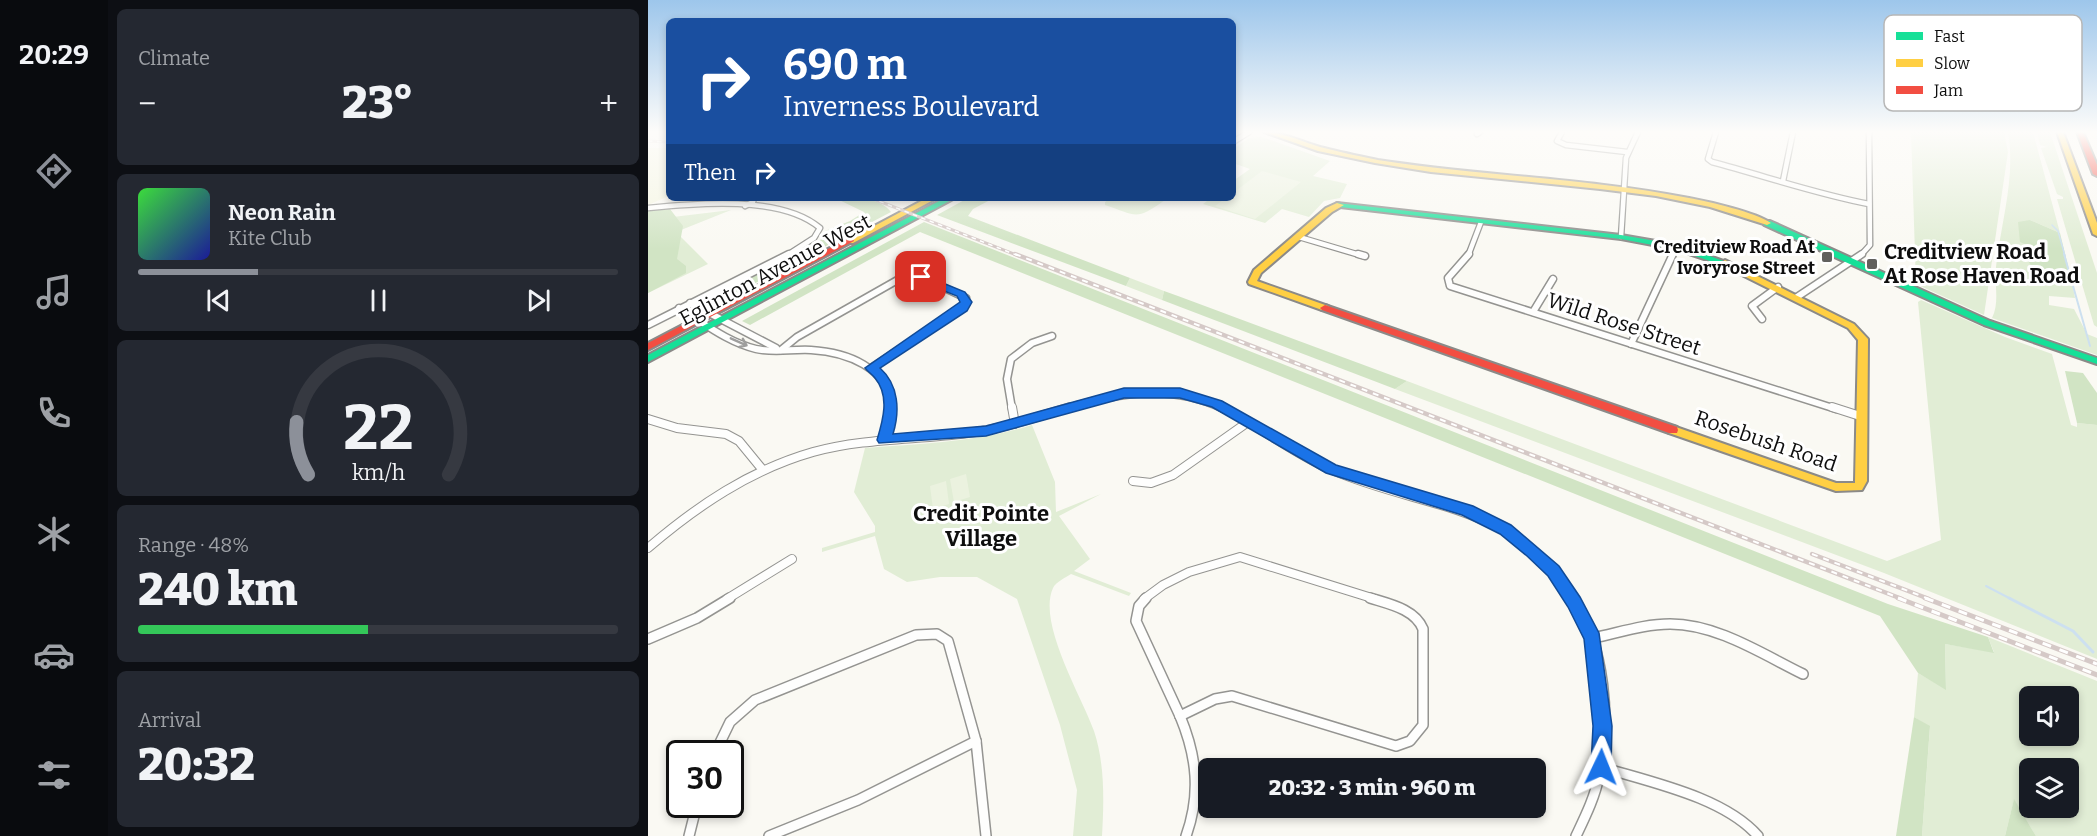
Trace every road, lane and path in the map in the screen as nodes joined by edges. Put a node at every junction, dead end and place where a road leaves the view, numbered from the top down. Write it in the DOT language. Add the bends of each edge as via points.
graph roads {
  1 [pos="1453,171"];
  2 [pos="1626,171"];
  3 [pos="1746,171"];
  4 [pos="1785,171"];
  5 [pos="1869,171"];
  6 [pos="2074,171"];
  7 [pos="1783,181"];
  8 [pos="1624,191"];
  9 [pos="753,201"];
  10 [pos="927,201"];
  11 [pos="945,201"];
  12 [pos="1869,204"];
  13 [pos="745,206"];
  14 [pos="648,208"];
  15 [pos="1481,222"];
  16 [pos="2097,234"];
  17 [pos="1299,237"];
  18 [pos="1621,237"];
  19 [pos="1676,247"];
  20 [pos="1365,256"];
  21 [pos="1851,260"];
  22 [pos="1553,279"];
  23 [pos="1778,287"];
  24 [pos="1797,297"];
  25 [pos="690,303"];
  26 [pos="680,308"];
  27 [pos="1533,312"];
  28 [pos="711,315"];
  29 [pos="1762,319"];
  30 [pos="722,320"];
  31 [pos="705,324"];
  32 [pos="648,325"];
  33 [pos="1052,336"];
  34 [pos="1631,344"];
  35 [pos="648,347"];
  36 [pos="781,350"];
  37 [pos="648,359"];
  38 [pos="2097,360"];
  39 [pos="871,368"];
  40 [pos="1860,416"];
  41 [pos="648,419"];
  42 [pos="1248,422"];
  43 [pos="1015,424"];
  44 [pos="884,440"];
  45 [pos="762,469"];
  46 [pos="1133,481"];
  47 [pos="648,548"];
  48 [pos="792,559"];
  49 [pos="1593,638"];
  50 [pos="648,639"];
  51 [pos="1803,674"];
  52 [pos="1179,716"];
  53 [pos="720,740"];
  54 [pos="976,741"];
  55 [pos="1601,767"];
  56 [pos="694,818"];
  57 [pos="689,836"];
  58 [pos="770,836"];
  59 [pos="986,836"];
  60 [pos="1186,836"];
  61 [pos="1576,836"];
  62 [pos="1758,836"];
  1 -- 8 [label="main road"];
  2 -- 8 [label="street"];
  3 -- 7 [label="street"];
  4 -- 7 [label="street"];
  5 -- 12 [label="street"];
  6 -- 16 [label="main road"];
  7 -- 12 [label="street" via="1825,196"];
  8 -- 18 [label="street"];
  8 -- 21 [label="main road" via="1745,215"];
  9 -- 13 [label="street"];
  10 -- 28 [label="main road, Eglinton Avenue West"];
  11 -- 30 [label="main road, Eglinton Avenue West"];
  12 -- 21 [label="street" via="1870,245"];
  13 -- 14 [label="street"];
  13 -- 25 [label="street" via="799,215 811,219 819,228 801,248"];
  15 -- 17 [label="main road, Rosebush Road" via="1340,205"];
  15 -- 18 [label="main road, Rosebush Road"];
  15 -- 27 [label="street, Wild Rose Street" via="1474,248 1448,278 1450,286"];
  17 -- 20 [label="street"];
  17 -- 40 [label="main road, Rosebush Road" via="1257,272 1252,282 1836,487 1858,487 1861,482"];
  18 -- 19 [label="main road, Rosebush Road"];
  19 -- 23 [label="main road, Rosebush Road" via="1736,267"];
  19 -- 34 [label="street"];
  21 -- 24 [label="street"];
  21 -- 38 [label="main road" via="1987,323"];
  22 -- 27 [label="street"];
  23 -- 24 [label="main road, Rosebush Road"];
  23 -- 29 [label="street" via="1752,306"];
  24 -- 40 [label="main road, Rosebush Road" via="1861,333"];
  25 -- 26 [label="street"];
  25 -- 28 [label="street"];
  26 -- 31 [label="street"];
  26 -- 32 [label="street"];
  27 -- 34 [label="street, Wild Rose Street"];
  28 -- 30 [label="street"];
  28 -- 31 [label="main road, Eglinton Avenue West"];
  30 -- 31 [label="main road, Eglinton Avenue West"];
  30 -- 36 [label="street"];
  31 -- 35 [label="main road, Eglinton Avenue West"];
  31 -- 36 [label="street, one-way" via="746,346"];
  31 -- 37 [label="main road, Eglinton Avenue West"];
  33 -- 43 [label="street" via="1026,344 1008,364 1005,373"];
  34 -- 40 [label="street, Wild Rose Street"];
  36 -- 39 [label="street" via="852,358"];
  36 -- 39 [label="street" via="901,278 921,277 966,298 963,308"];
  39 -- 44 [label="street" via="882,377 891,401"];
  41 -- 45 [label="street" via="677,428 726,434 739,441"];
  42 -- 43 [label="street" via="1196,396 1149,391 1103,398"];
  42 -- 46 [label="street" via="1173,474 1151,483"];
  42 -- 49 [label="street" via="1331,469 1467,511 1505,529 1554,571"];
  43 -- 44 [label="street" via="956,435"];
  44 -- 45 [label="street" via="808,453"];
  45 -- 47 [label="street" via="695,509"];
  48 -- 50 [label="street" via="698,618"];
  49 -- 51 [label="street" via="1672,624 1716,635"];
  49 -- 55 [label="street" via="1603,726"];
  52 -- 52 [label="street" via="1215,699 1232,696 1396,746 1410,741 1423,725 1420,621 1400,607 1240,557 1214,562 1157,589 1137,609 1136,621"];
  52 -- 60 [label="street" via="1194,760 1197,786"];
  53 -- 54 [label="street" via="736,711 755,700 916,635 931,633 948,641"];
  54 -- 58 [label="street" via="858,800"];
  54 -- 59 [label="street"];
  55 -- 61 [label="street" via="1592,804"];
  55 -- 62 [label="street" via="1693,796 1746,821"];
  56 -- 57 [label="street"];
}
